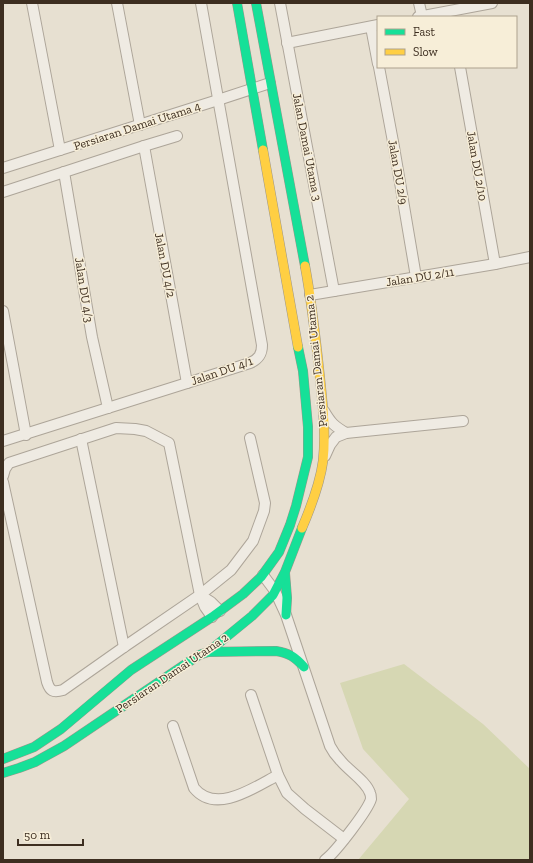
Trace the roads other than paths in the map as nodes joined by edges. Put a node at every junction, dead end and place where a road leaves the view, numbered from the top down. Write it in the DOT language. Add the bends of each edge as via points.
graph roads {
  1 [pos="32,3"];
  2 [pos="117,3"];
  3 [pos="201,3"];
  4 [pos="237,3"];
  5 [pos="256,3"];
  6 [pos="280,3"];
  7 [pos="419,3"];
  8 [pos="492,3"];
  9 [pos="451,14"];
  10 [pos="420,16"];
  11 [pos="374,26"];
  12 [pos="287,43"];
  13 [pos="377,56"];
  14 [pos="378,68"];
  15 [pos="460,68"];
  16 [pos="270,83"];
  17 [pos="252,89"];
  18 [pos="218,100"];
  19 [pos="140,125"];
  20 [pos="177,136"];
  21 [pos="144,146"];
  22 [pos="60,150"];
  23 [pos="3,168"];
  24 [pos="64,172"];
  25 [pos="3,192"];
  26 [pos="530,257"];
  27 [pos="495,264"];
  28 [pos="416,277"];
  29 [pos="334,291"];
  30 [pos="310,295"];
  31 [pos="3,311"];
  32 [pos="187,383"];
  33 [pos="108,408"];
  34 [pos="323,409"];
  35 [pos="463,421"];
  36 [pos="346,433"];
  37 [pos="26,435"];
  38 [pos="250,438"];
  39 [pos="81,439"];
  40 [pos="3,441"];
  41 [pos="323,461"];
  42 [pos="3,476"];
  43 [pos="3,482"];
  44 [pos="285,572"];
  45 [pos="263,575"];
  46 [pos="275,591"];
  47 [pos="200,595"];
  48 [pos="216,614"];
  49 [pos="286,615"];
  50 [pos="124,647"];
  51 [pos="208,652"];
  52 [pos="304,667"];
  53 [pos="251,695"];
  54 [pos="172,726"];
  55 [pos="3,759"];
  56 [pos="3,773"];
  57 [pos="278,775"];
  58 [pos="344,839"];
  59 [pos="325,860"];
  1 -- 22 [label="street"];
  2 -- 19 [label="street"];
  3 -- 18 [label="street, Jalan DU 4/1"];
  4 -- 17 [label="street, Persiaran Damai Utama 2"];
  5 -- 16 [label="street, Persiaran Damai Utama 2"];
  6 -- 12 [label="street, Jalan Damai Utama 3"];
  7 -- 10 [label="street"];
  8 -- 9 [label="street"];
  9 -- 10 [label="street"];
  11 -- 12 [label="street"];
  11 -- 13 [label="street, Jalan DU 2/9"];
  12 -- 29 [label="street, Jalan Damai Utama 3"];
  14 -- 28 [label="street, Jalan DU 2/9"];
  15 -- 27 [label="street, Jalan DU 2/10"];
  16 -- 17 [label="street, Persiaran Damai Utama 4"];
  16 -- 30 [label="street, Persiaran Damai Utama 2"];
  17 -- 18 [label="street, Persiaran Damai Utama 4"];
  17 -- 45 [label="street, Persiaran Damai Utama 2" via="303,371 308,427 308,457 296,506 279,552"];
  18 -- 19 [label="street, Persiaran Damai Utama 4"];
  18 -- 32 [label="street, Jalan DU 4/1" via="262,351 256,360"];
  19 -- 22 [label="street, Persiaran Damai Utama 4"];
  20 -- 21 [label="street"];
  21 -- 24 [label="street"];
  21 -- 32 [label="street, Jalan DU 4/2"];
  22 -- 23 [label="street, Persiaran Damai Utama 4"];
  24 -- 25 [label="street"];
  24 -- 33 [label="street, Jalan DU 4/3" via="92,336"];
  26 -- 27 [label="street, Jalan DU 2/11"];
  27 -- 28 [label="street, Jalan DU 2/11"];
  28 -- 29 [label="street, Jalan DU 2/11"];
  29 -- 30 [label="street, Jalan DU 2/11"];
  30 -- 34 [label="street, Persiaran Damai Utama 2"];
  31 -- 37 [label="street"];
  32 -- 33 [label="street, Jalan DU 4/1"];
  33 -- 37 [label="street, Jalan DU 4/1"];
  34 -- 36 [label="street" via="335,426"];
  34 -- 41 [label="street, Persiaran Damai Utama 2"];
  35 -- 36 [label="street"];
  36 -- 41 [label="street" via="330,445"];
  37 -- 40 [label="street, Jalan DU 4/1"];
  38 -- 47 [label="street" via="265,503 264,510 253,541 230,570"];
  39 -- 42 [label="street" via="9,463"];
  39 -- 47 [label="street" via="116,428 146,431 168,443"];
  39 -- 50 [label="street"];
  41 -- 44 [label="street, Persiaran Damai Utama 2" via="312,504"];
  43 -- 50 [label="street" via="49,688 53,691 63,690"];
  44 -- 46 [label="street, Persiaran Damai Utama 2"];
  44 -- 49 [label="street"];
  45 -- 46 [label="street"];
  45 -- 48 [label="street, Persiaran Damai Utama 2"];
  46 -- 49 [label="street"];
  46 -- 51 [label="street, Persiaran Damai Utama 2" via="252,616"];
  47 -- 48 [label="street" via="205,607"];
  47 -- 50 [label="street"];
  48 -- 55 [label="street, Persiaran Damai Utama 2" via="131,670 61,729 34,747"];
  49 -- 52 [label="street"];
  51 -- 52 [label="street" via="276,651 287,653"];
  51 -- 56 [label="street, Persiaran Damai Utama 2" via="199,655 47,756 17,770"];
  52 -- 58 [label="street" via="330,746 371,795 368,806"];
  53 -- 57 [label="street"];
  54 -- 57 [label="street" via="194,788 207,798 217,800 239,795"];
  57 -- 58 [label="street" via="287,793"];
  58 -- 59 [label="street"];
}
